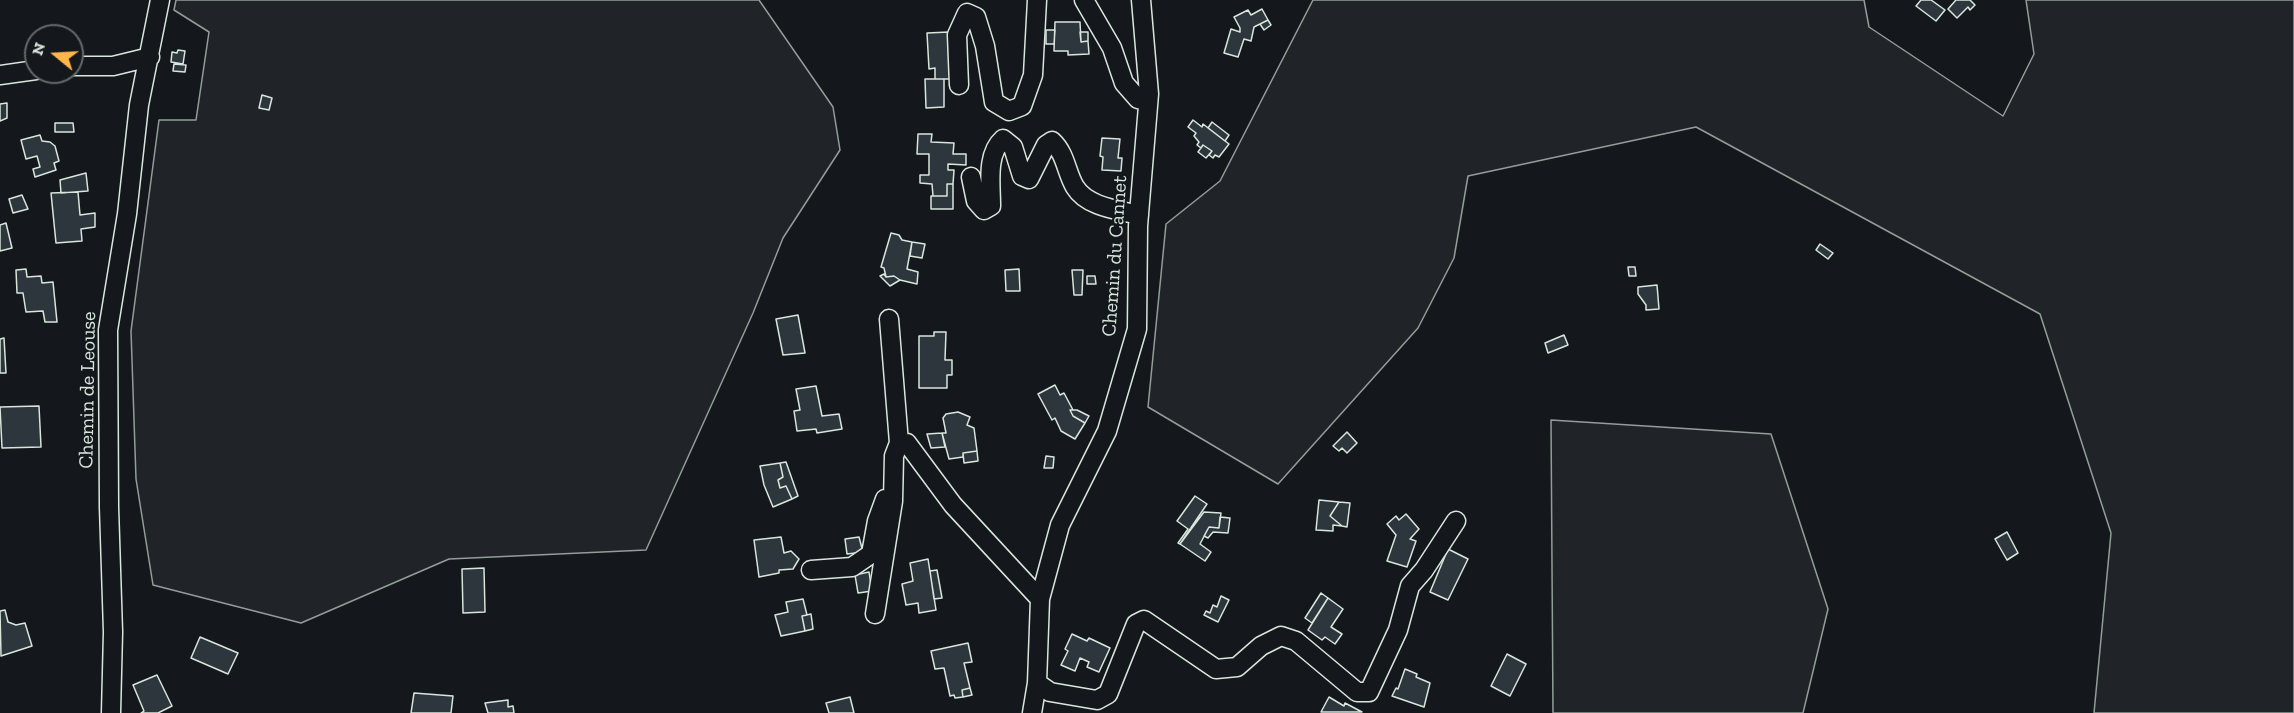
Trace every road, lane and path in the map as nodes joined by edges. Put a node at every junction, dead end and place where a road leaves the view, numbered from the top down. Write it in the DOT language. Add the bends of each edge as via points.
graph roads {
  1 [pos="160,0"];
  2 [pos="1037,0"];
  3 [pos="1084,0"];
  4 [pos="1141,0"];
  5 [pos="150,57"];
  6 [pos="84,66"];
  7 [pos="24,72"];
  8 [pos="0,75"];
  9 [pos="959,85"];
  10 [pos="1149,94"];
  11 [pos="971,177"];
  12 [pos="1139,215"];
  13 [pos="889,319"];
  14 [pos="899,443"];
  15 [pos="893,494"];
  16 [pos="1456,521"];
  17 [pos="811,570"];
  18 [pos="1040,599"];
  19 [pos="875,614"];
  20 [pos="1037,683"];
  21 [pos="111,713"];
  22 [pos="1032,713"];
  1 -- 5 [label="street, Chemin de Leouse"];
  2 -- 9 [label="street" via="1033,75 1022,106 1009,111 994,102 985,46 976,17 967,14 957,35"];
  3 -- 10 [label="street" via="1112,48 1124,82 1138,99"];
  4 -- 10 [label="street, Chemin du Cannet"];
  5 -- 6 [label="street" via="113,66"];
  5 -- 21 [label="street, Chemin de Leouse" via="139,105 108,330"];
  7 -- 8 [label="street"];
  10 -- 12 [label="street, Chemin du Cannet"];
  11 -- 12 [label="street" via="976,201 984,210 991,206 996,145 1003,139 1013,147 1022,176 1029,179 1046,145 1052,141 1081,194 1099,204"];
  12 -- 18 [label="street, Chemin du Cannet" via="1137,329 1107,431 1060,525"];
  13 -- 14 [label="street"];
  14 -- 15 [label="street" via="894,456"];
  14 -- 18 [label="street" via="907,443 953,505"];
  15 -- 17 [label="street" via="883,503 871,554 852,567"];
  15 -- 19 [label="street"];
  16 -- 20 [label="street" via="1410,586 1398,630 1369,692 1356,692 1296,641 1281,636 1261,646 1237,667 1216,669 1144,620 1136,624 1108,694 1097,700 1050,692"];
  18 -- 20 [label="street, Chemin du Cannet"];
  20 -- 22 [label="street, Chemin du Cannet"];
}
